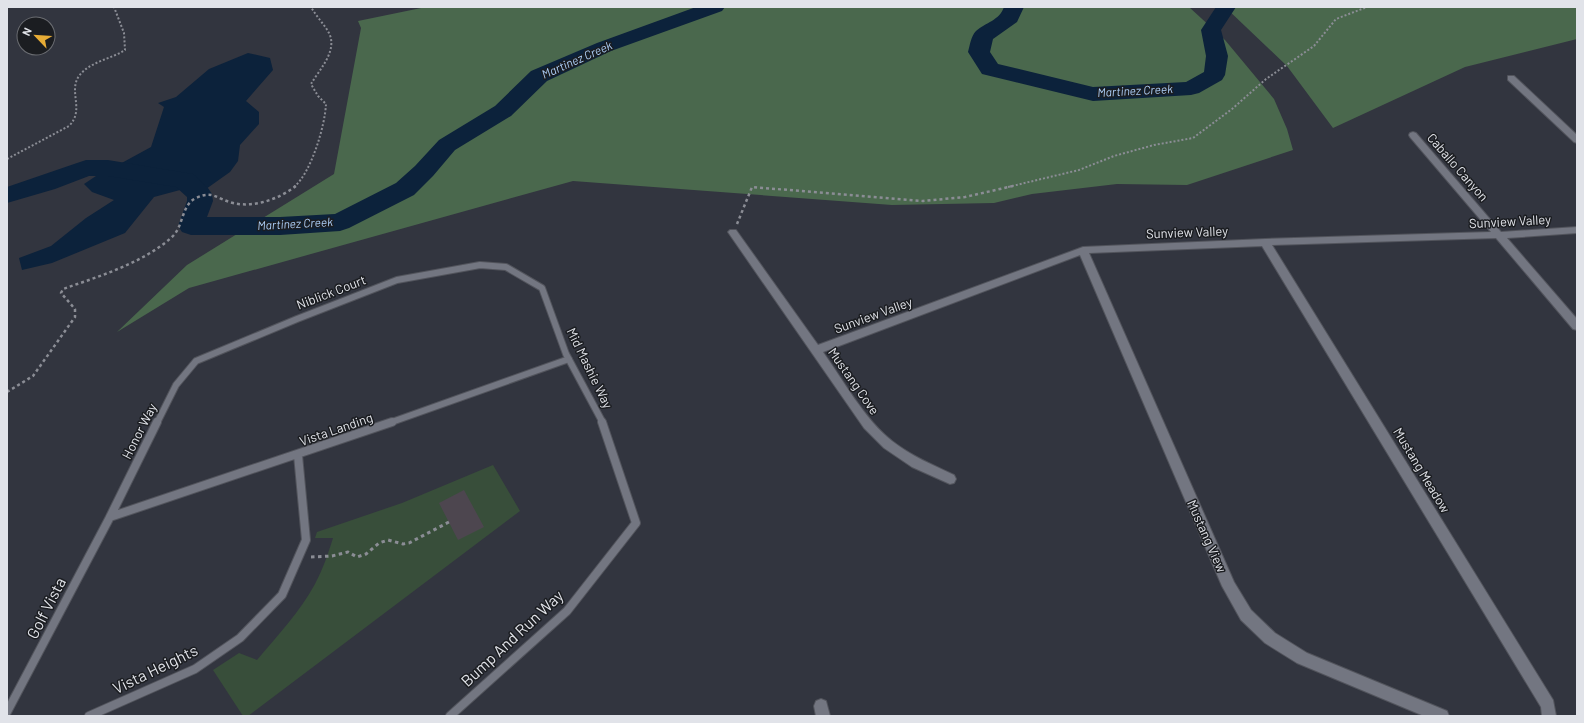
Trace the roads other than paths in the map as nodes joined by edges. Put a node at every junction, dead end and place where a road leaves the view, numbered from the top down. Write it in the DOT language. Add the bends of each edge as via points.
graph roads {
  1 [pos="1510,78"];
  2 [pos="1413,135"];
  3 [pos="1577,140"];
  4 [pos="1577,230"];
  5 [pos="733,232"];
  6 [pos="1500,236"];
  7 [pos="1265,242"];
  8 [pos="1083,250"];
  9 [pos="480,264"];
  10 [pos="1577,326"];
  11 [pos="815,350"];
  12 [pos="569,359"];
  13 [pos="196,361"];
  14 [pos="298,455"];
  15 [pos="950,479"];
  16 [pos="110,517"];
  17 [pos="636,523"];
  18 [pos="7,712"];
  19 [pos="88,716"];
  20 [pos="450,716"];
  21 [pos="1442,716"];
  22 [pos="1549,716"];
  1 -- 3 [label="street"];
  2 -- 6 [label="street, Caballo Canyon"];
  4 -- 6 [label="street, Sunview Valley"];
  5 -- 11 [label="street, Mustang Cove"];
  6 -- 7 [label="street, Sunview Valley"];
  6 -- 10 [label="street, Caballo Canyon"];
  7 -- 8 [label="street, Sunview Valley"];
  7 -- 22 [label="street, Mustang Meadow" via="1548,706"];
  8 -- 11 [label="street, Sunview Valley"];
  8 -- 21 [label="street, Mustang View" via="1229,586 1246,615 1270,638 1302,658"];
  9 -- 12 [label="lane, Mid Mashie Way" via="506,267 542,288"];
  9 -- 13 [label="lane, Niblick Court" via="396,280"];
  11 -- 15 [label="street, Mustang Cove" via="868,425 888,445 916,463"];
  12 -- 14 [label="lane, Vista Landing"];
  12 -- 17 [label="lane, Mid Mashie Way" via="605,426"];
  13 -- 16 [label="lane, Honor Way" via="176,385"];
  14 -- 16 [label="lane, Vista Landing"];
  14 -- 19 [label="lane, Vista Heights" via="306,540 282,595 240,638 195,669"];
  16 -- 18 [label="lane, Golf Vista"];
  17 -- 20 [label="lane, Bump And Run Way" via="568,611"];
}
